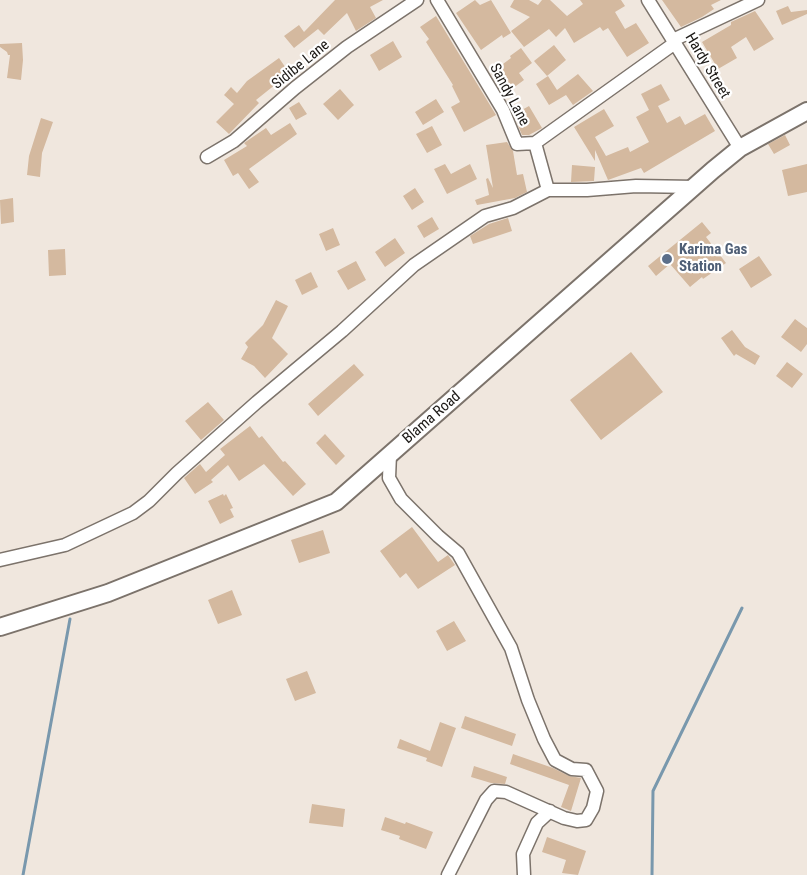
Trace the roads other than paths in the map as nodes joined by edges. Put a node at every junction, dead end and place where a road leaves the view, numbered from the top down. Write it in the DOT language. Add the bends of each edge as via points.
graph roads {
  1 [pos="417,0"];
  2 [pos="437,0"];
  3 [pos="648,0"];
  4 [pos="758,0"];
  5 [pos="674,42"];
  6 [pos="807,111"];
  7 [pos="535,143"];
  8 [pos="740,148"];
  9 [pos="207,157"];
  10 [pos="695,187"];
  11 [pos="548,190"];
  12 [pos="390,454"];
  13 [pos="0,560"];
  14 [pos="0,627"];
  15 [pos="550,811"];
  16 [pos="448,875"];
  17 [pos="524,875"];
  1 -- 9 [label="street, Sidibe Lane" via="347,47 234,141"];
  2 -- 7 [label="street, Sandy Lane" via="503,110 518,144"];
  3 -- 5 [label="street, Hardy Street"];
  4 -- 5 [label="street"];
  5 -- 7 [label="street"];
  5 -- 8 [label="street, Hardy Street"];
  6 -- 8 [label="street, Blama Road"];
  7 -- 11 [label="street, Sandy Lane"];
  8 -- 10 [label="street, Blama Road"];
  10 -- 11 [label="street"];
  10 -- 12 [label="street, Blama Road"];
  11 -- 13 [label="street" via="513,208 485,216 414,265 133,513 65,545"];
  12 -- 14 [label="street, Blama Road" via="336,502 108,593"];
  12 -- 15 [label="street" via="389,478 401,499 458,553 511,648 528,700 555,760 572,769 586,770 595,785 593,808 586,820 564,818"];
  15 -- 16 [label="street" via="506,792 494,791"];
  15 -- 17 [label="street" via="537,823 523,854"];
}
